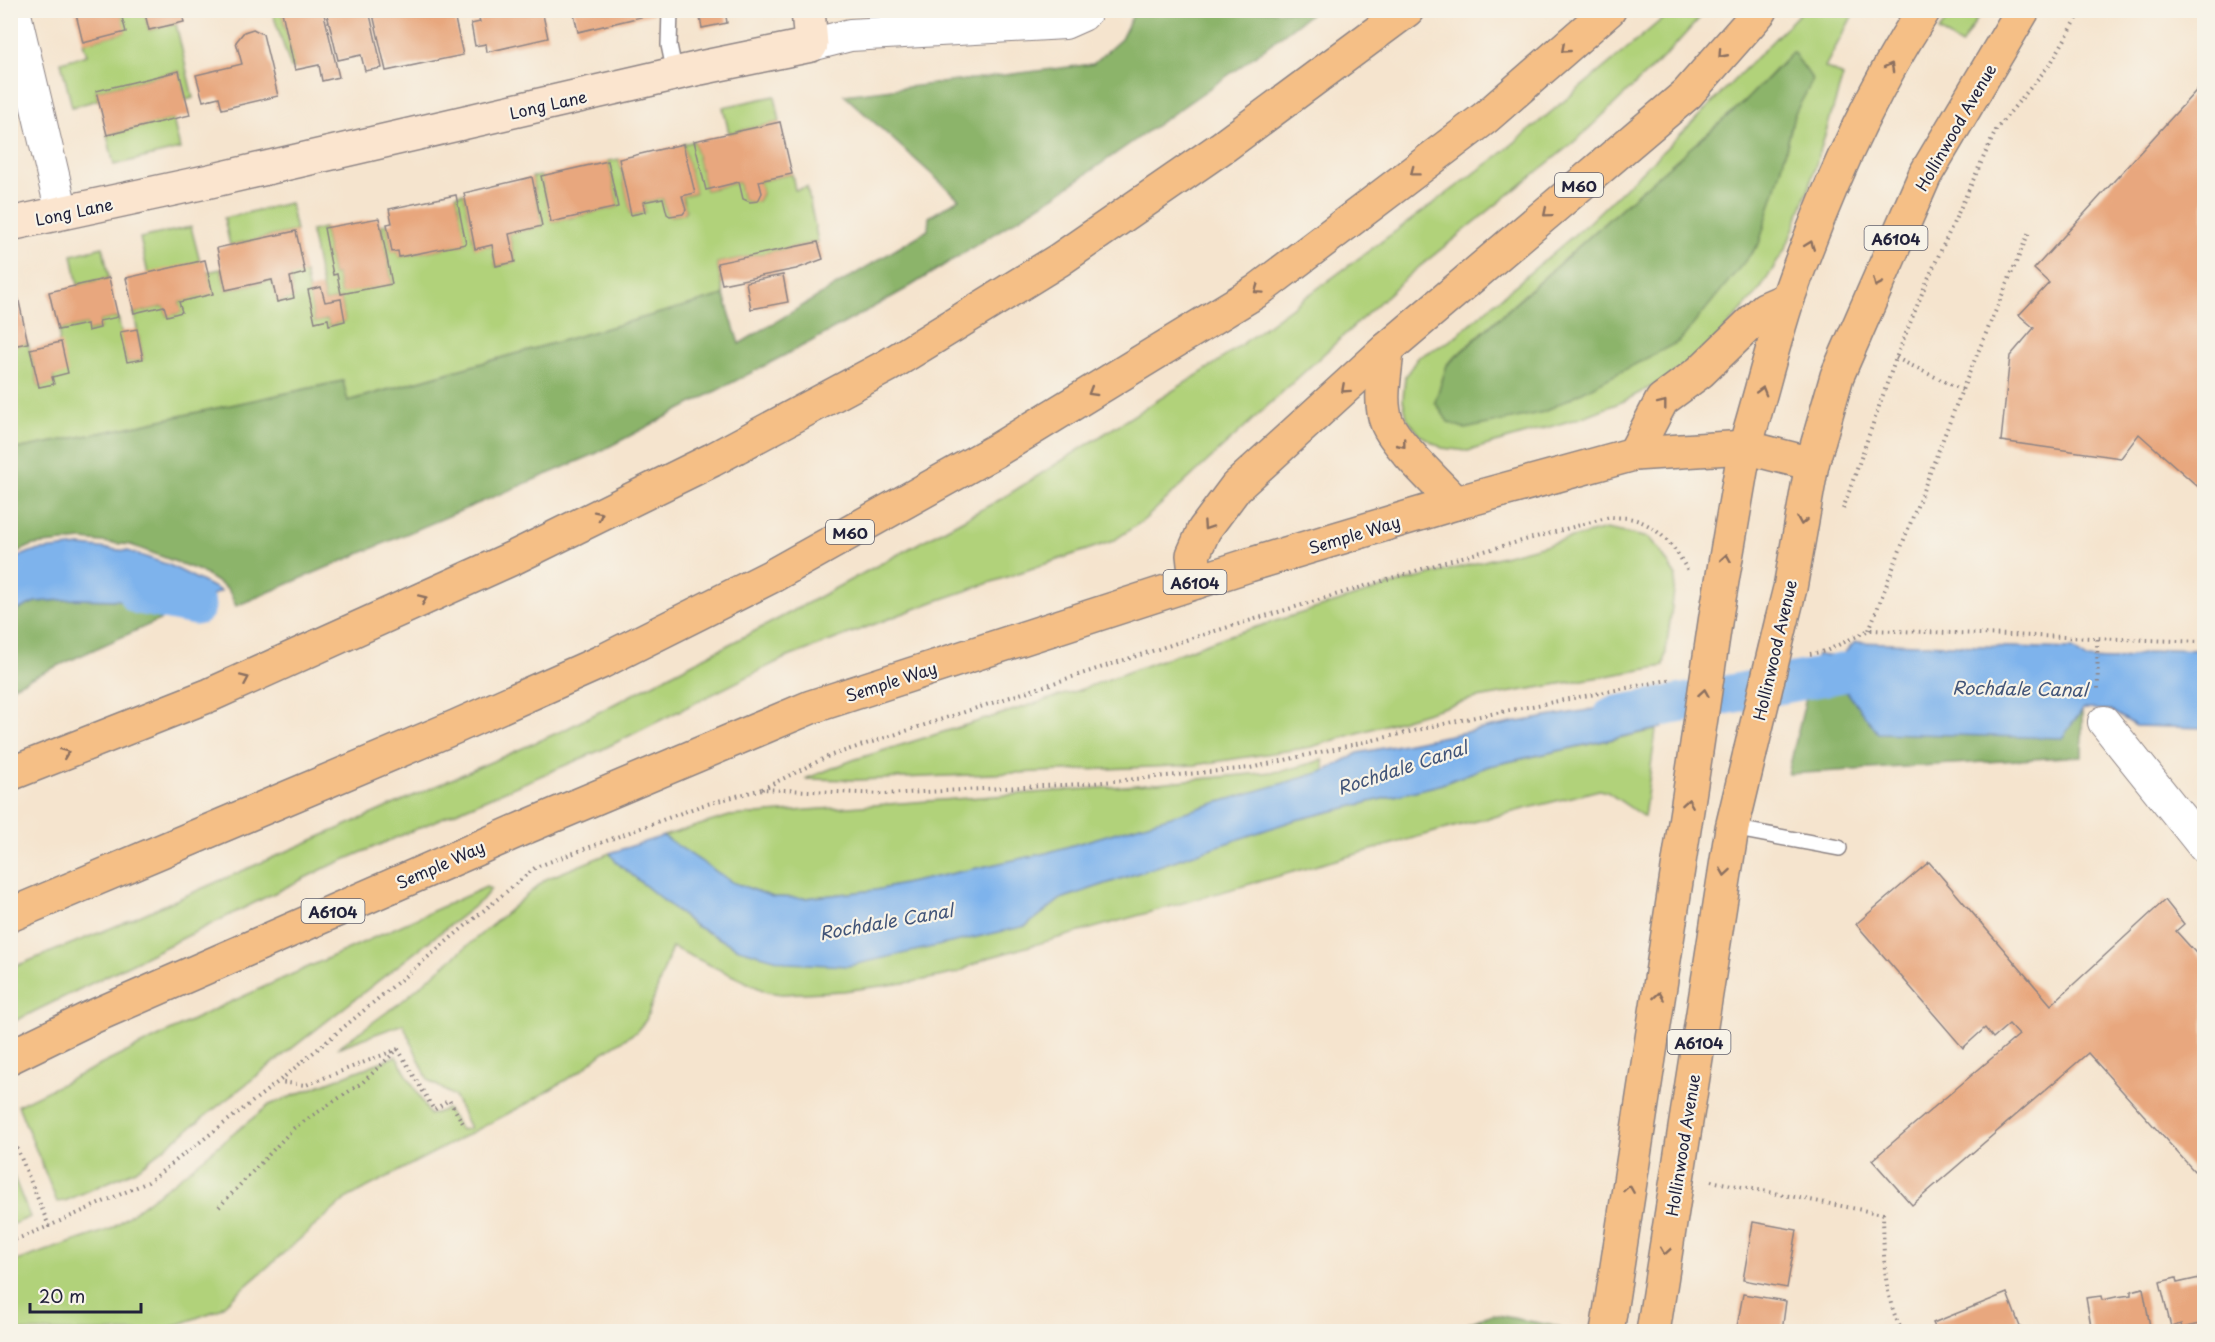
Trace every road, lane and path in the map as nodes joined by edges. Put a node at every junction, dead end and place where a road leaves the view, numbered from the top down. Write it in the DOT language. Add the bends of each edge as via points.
graph roads {
  1 [pos="14,10"];
  2 [pos="670,10"];
  3 [pos="808,10"];
  4 [pos="1087,10"];
  5 [pos="1407,10"];
  6 [pos="1609,10"];
  7 [pos="1761,10"];
  8 [pos="1924,10"];
  9 [pos="2023,10"];
  10 [pos="2082,10"];
  11 [pos="811,45"];
  12 [pos="675,74"];
  13 [pos="62,213"];
  14 [pos="10,224"];
  15 [pos="2029,232"];
  16 [pos="1788,299"];
  17 [pos="1388,349"];
  18 [pos="1896,358"];
  19 [pos="1962,390"];
  20 [pos="1745,447"];
  21 [pos="1634,454"];
  22 [pos="1812,464"];
  23 [pos="1456,503"];
  24 [pos="1842,513"];
  25 [pos="1687,570"];
  26 [pos="1196,582"];
  27 [pos="1869,630"];
  28 [pos="2097,639"];
  29 [pos="2205,642"];
  30 [pos="1802,655"];
  31 [pos="1674,679"];
  32 [pos="2101,708"];
  33 [pos="10,774"];
  34 [pos="762,789"];
  35 [pos="1732,828"];
  36 [pos="2205,847"];
  37 [pos="1839,848"];
  38 [pos="10,915"];
  39 [pos="398,1049"];
  40 [pos="10,1057"];
  41 [pos="278,1082"];
  42 [pos="464,1125"];
  43 [pos="10,1131"];
  44 [pos="1705,1180"];
  45 [pos="219,1207"];
  46 [pos="49,1226"];
  47 [pos="10,1242"];
  48 [pos="1607,1332"];
  49 [pos="1653,1332"];
  50 [pos="1903,1332"];
  1 -- 13 [label="street"];
  2 -- 12 [label="lane" via="669,45"];
  3 -- 11 [label="street"];
  4 -- 11 [label="street, Long Lane" via="1065,23 850,35"];
  33 -- 5 [label="main road, one-way" via="210,695 513,558 712,460 889,365 1059,260 1224,146"];
  6 -- 38 [label="main road, M60, one-way" via="1485,118 1257,291 997,450 772,576 601,662"];
  7 -- 17 [label="main road, M60, one-way" via="1687,94"];
  16 -- 8 [label="main road, A6104, one-way" via="1840,168"];
  9 -- 22 [label="main road, Hollinwood Avenue / A6104, one-way" via="1924,175 1838,376"];
  10 -- 18 [label="path" via="2051,63 1997,128"];
  11 -- 12 [label="street, Long Lane"];
  12 -- 13 [label="street, Long Lane"];
  13 -- 14 [label="street, Long Lane"];
  15 -- 19 [label="path"];
  20 -- 16 [label="main road, A6104, one-way"];
  21 -- 16 [label="main road, one-way" via="1662,400 1700,372 1765,309"];
  17 -- 23 [label="main road, one-way" via="1383,400 1387,422 1401,444"];
  17 -- 26 [label="main road, M60, one-way" via="1236,488 1203,530 1193,555"];
  18 -- 19 [label="path"];
  18 -- 24 [label="path"];
  19 -- 27 [label="path"];
  20 -- 21 [label="main road, Semple Way / A6104"];
  20 -- 22 [label="main road, Semple Way / A6104"];
  48 -- 20 [label="main road, A6104, one-way, bridge"];
  21 -- 23 [label="main road, Semple Way / A6104"];
  22 -- 35 [label="main road, Hollinwood Avenue / A6104, one-way, bridge" via="1790,588"];
  23 -- 26 [label="main road, Semple Way / A6104"];
  25 -- 34 [label="path" via="1679,554 1656,530 1634,519 1610,517 1181,642 829,756"];
  26 -- 40 [label="main road, Semple Way / A6104" via="811,707 524,828 90,1018"];
  27 -- 28 [label="path"];
  27 -- 30 [label="path" via="1826,651"];
  28 -- 29 [label="path"];
  28 -- 32 [label="path"];
  31 -- 34 [label="path" via="1475,717 1250,768 1083,784 884,794"];
  32 -- 36 [label="street"];
  34 -- 41 [label="path" via="700,806 536,867"];
  35 -- 37 [label="lane"];
  35 -- 49 [label="main road, Hollinwood Avenue / A6104, one-way"];
  39 -- 41 [label="path" via="306,1085"];
  39 -- 42 [label="path" via="434,1110 449,1101"];
  39 -- 45 [label="path" via="363,1082 294,1128"];
  41 -- 46 [label="path" via="148,1182"];
  43 -- 46 [label="path"];
  44 -- 50 [label="path" via="1883,1214 1884,1267 1894,1318"];
  46 -- 47 [label="path"];
}
